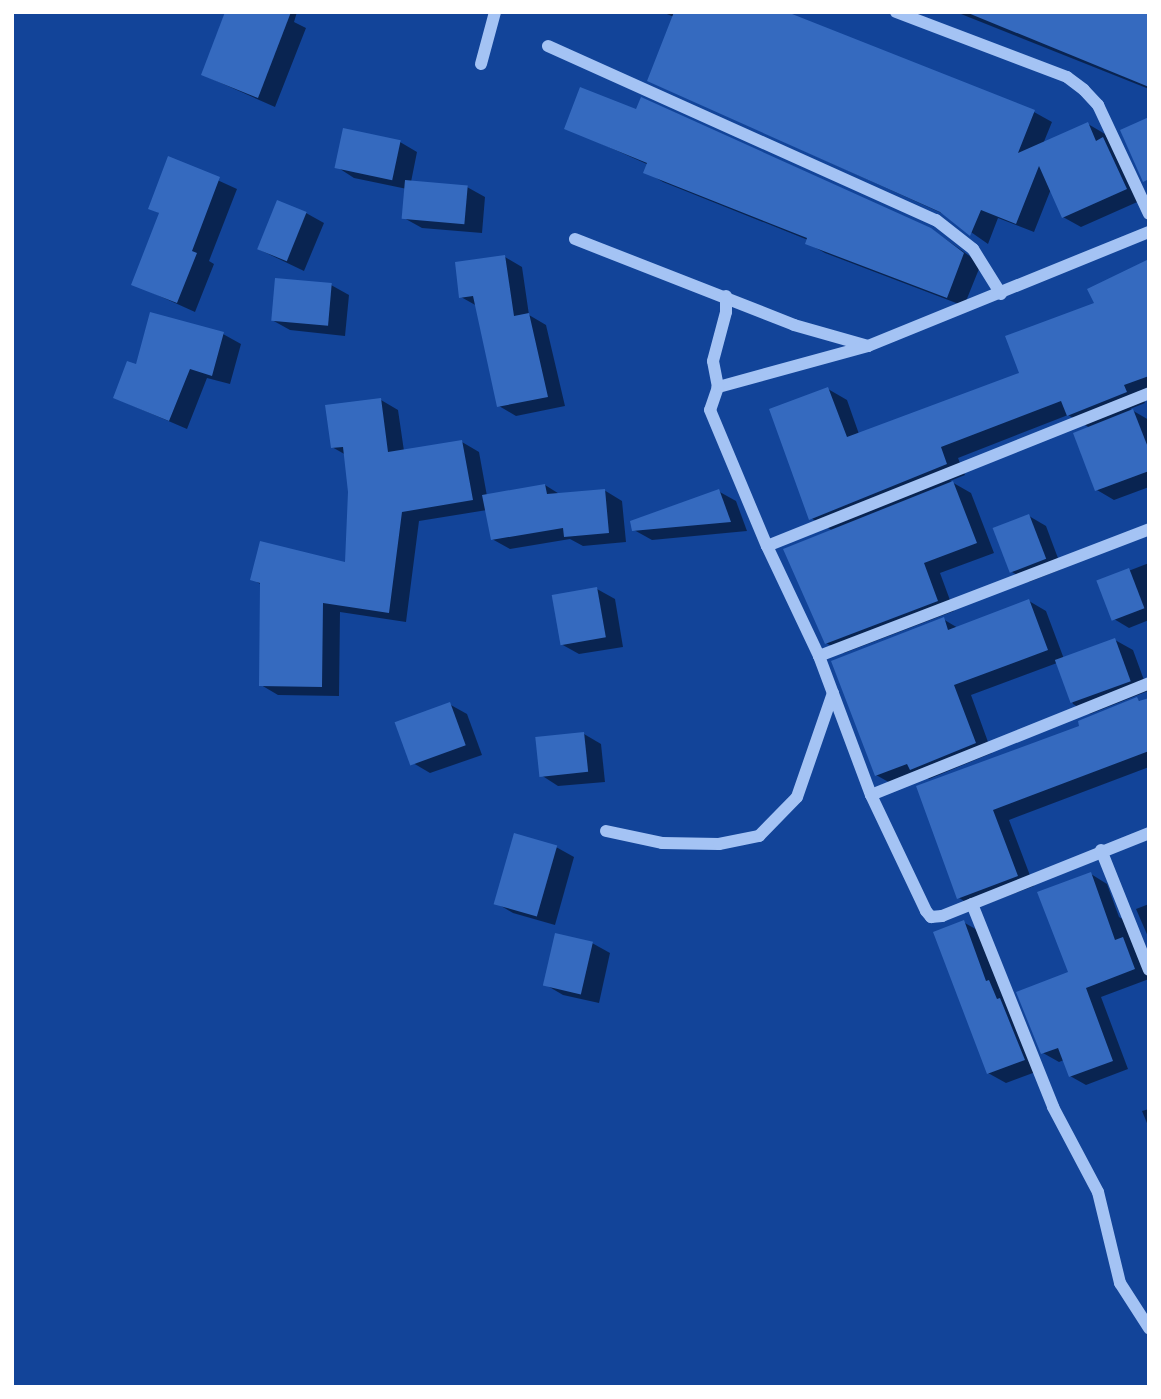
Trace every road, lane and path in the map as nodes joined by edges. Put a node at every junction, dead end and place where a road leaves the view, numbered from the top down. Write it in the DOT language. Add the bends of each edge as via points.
graph roads {
  1 [pos="495,12"];
  2 [pos="897,12"];
  3 [pos="548,46"];
  4 [pos="481,64"];
  5 [pos="1149,214"];
  6 [pos="1149,232"];
  7 [pos="575,239"];
  8 [pos="1001,294"];
  9 [pos="726,296"];
  10 [pos="868,346"];
  11 [pos="718,387"];
  12 [pos="1149,393"];
  13 [pos="1149,529"];
  14 [pos="767,546"];
  15 [pos="819,656"];
  16 [pos="1149,683"];
  17 [pos="832,693"];
  18 [pos="871,795"];
  19 [pos="606,831"];
  20 [pos="1149,833"];
  21 [pos="1101,850"];
  22 [pos="972,904"];
  23 [pos="1149,970"];
  24 [pos="1149,1328"];
  1 -- 4 [label="street"];
  2 -- 5 [label="street" via="1067,77 1084,90 1098,105"];
  3 -- 8 [label="street" via="936,220 973,250"];
  6 -- 8 [label="street"];
  7 -- 9 [label="street"];
  8 -- 10 [label="street"];
  9 -- 10 [label="street" via="794,325"];
  9 -- 11 [label="street" via="713,361"];
  10 -- 11 [label="street"];
  11 -- 14 [label="street" via="710,410"];
  12 -- 14 [label="street"];
  13 -- 15 [label="street"];
  14 -- 15 [label="street"];
  15 -- 17 [label="street"];
  16 -- 18 [label="street"];
  17 -- 18 [label="street"];
  17 -- 19 [label="street" via="797,797 759,836 719,844 662,843"];
  18 -- 22 [label="street" via="931,917"];
  20 -- 21 [label="street"];
  21 -- 22 [label="street"];
  21 -- 23 [label="street"];
  22 -- 24 [label="street" via="1053,1107 1098,1192 1121,1283"];
}
